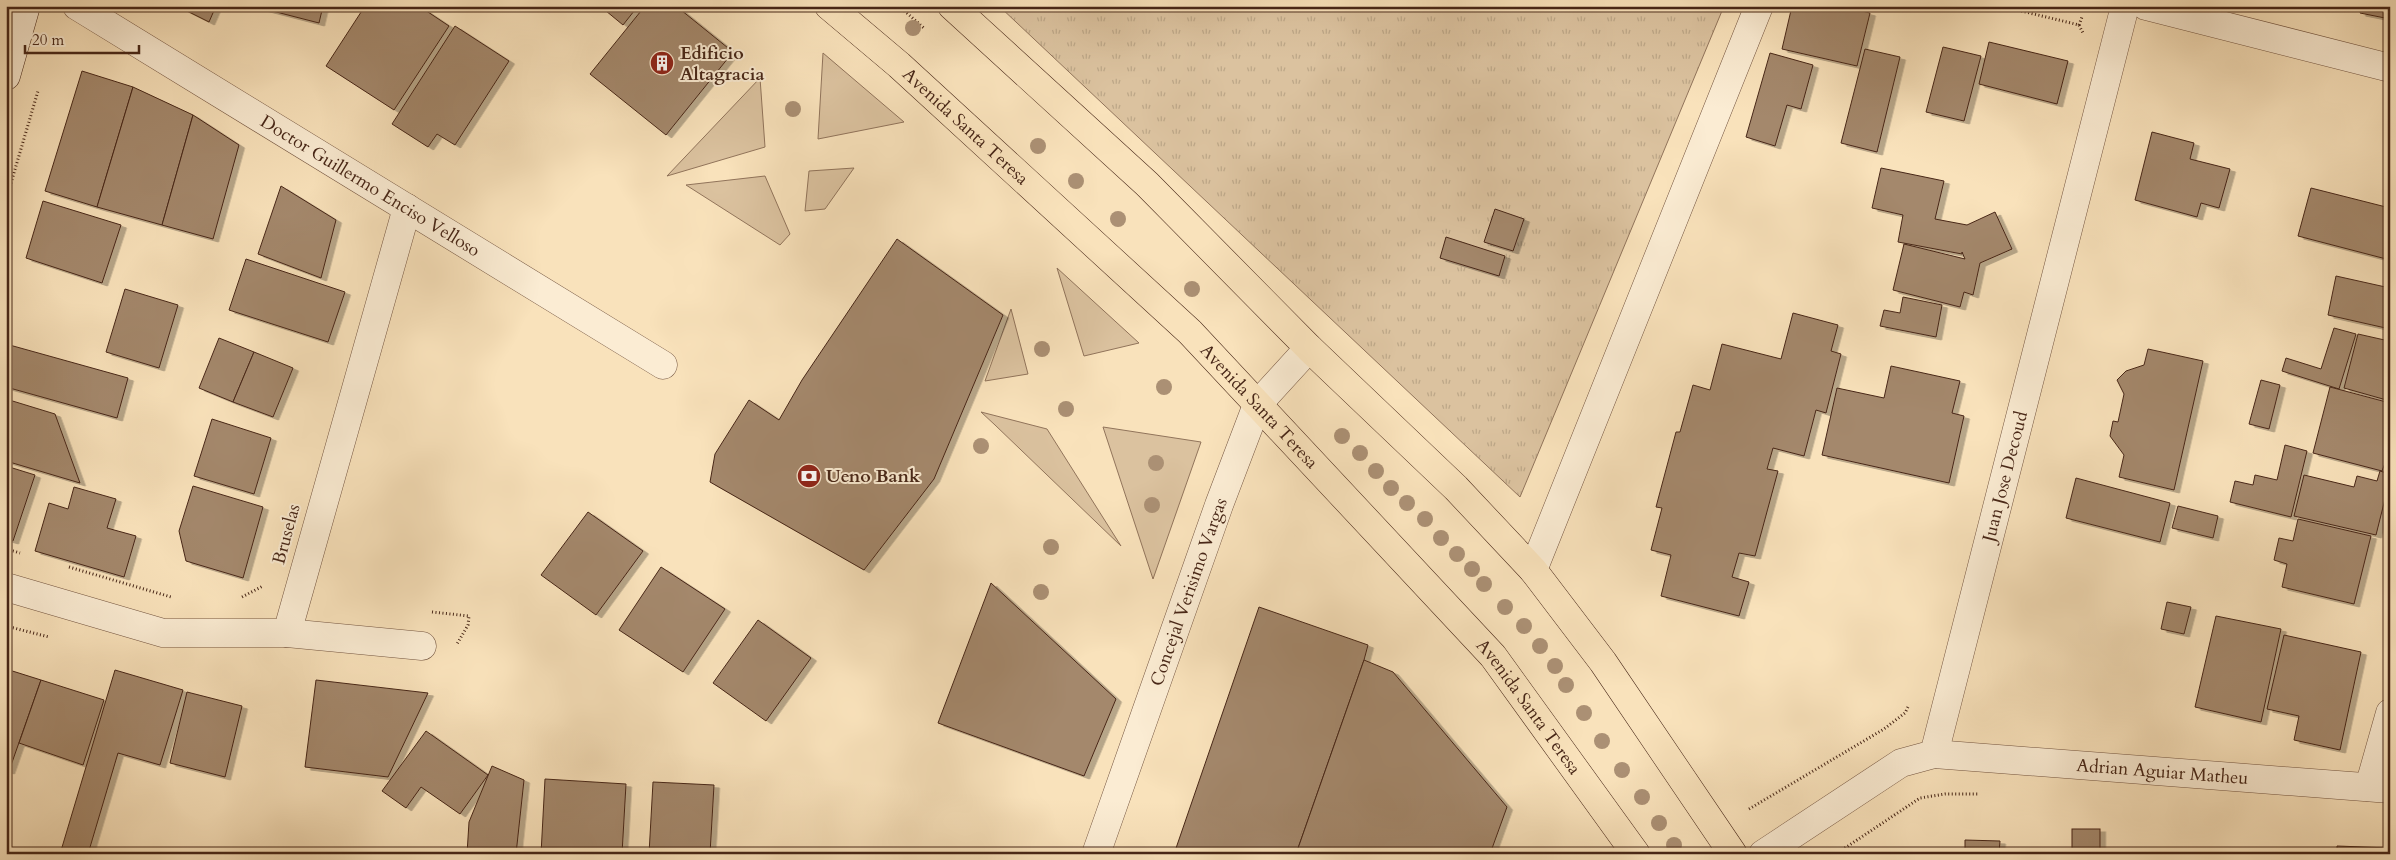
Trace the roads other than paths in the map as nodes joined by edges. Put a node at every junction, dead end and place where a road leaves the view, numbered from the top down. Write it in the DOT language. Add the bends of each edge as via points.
graph roads {
  1 [pos="26,6"];
  2 [pos="77,6"];
  3 [pos="829,6"];
  4 [pos="952,6"];
  5 [pos="1759,6"];
  6 [pos="2126,6"];
  7 [pos="2146,6"];
  8 [pos="2390,68"];
  9 [pos="6,76"];
  10 [pos="407,208"];
  11 [pos="1309,348"];
  12 [pos="663,365"];
  13 [pos="1257,405"];
  14 [pos="1533,570"];
  15 [pos="6,587"];
  16 [pos="287,633"];
  17 [pos="422,646"];
  18 [pos="2390,713"];
  19 [pos="1934,754"];
  20 [pos="2379,788"];
  21 [pos="1096,854"];
  22 [pos="1636,854"];
  23 [pos="1733,854"];
  24 [pos="1763,854"];
  1 -- 9 [label="street"];
  2 -- 10 [label="street, Doctor Guillermo Enciso Velloso"];
  3 -- 13 [label="main road, Avenida Santa Teresa" via="1082,231 1190,332"];
  4 -- 11 [label="main road" via="1147,184"];
  5 -- 14 [label="street"];
  6 -- 19 [label="street, Juan Jose Decoud"];
  7 -- 8 [label="street"];
  10 -- 12 [label="street, Doctor Guillermo Enciso Velloso"];
  10 -- 16 [label="street, Bruselas"];
  11 -- 13 [label="street, Concejal Verisimo Vargas"];
  11 -- 14 [label="main road" via="1456,488"];
  13 -- 21 [label="street, Concejal Verisimo Vargas"];
  13 -- 22 [label="main road, Avenida Santa Teresa" via="1493,656"];
  14 -- 23 [label="main road" via="1603,662"];
  15 -- 16 [label="street" via="163,633"];
  16 -- 17 [label="street"];
  18 -- 20 [label="street"];
  19 -- 20 [label="street, Adrian Aguiar Matheu"];
  19 -- 24 [label="street" via="1901,763"];
}
